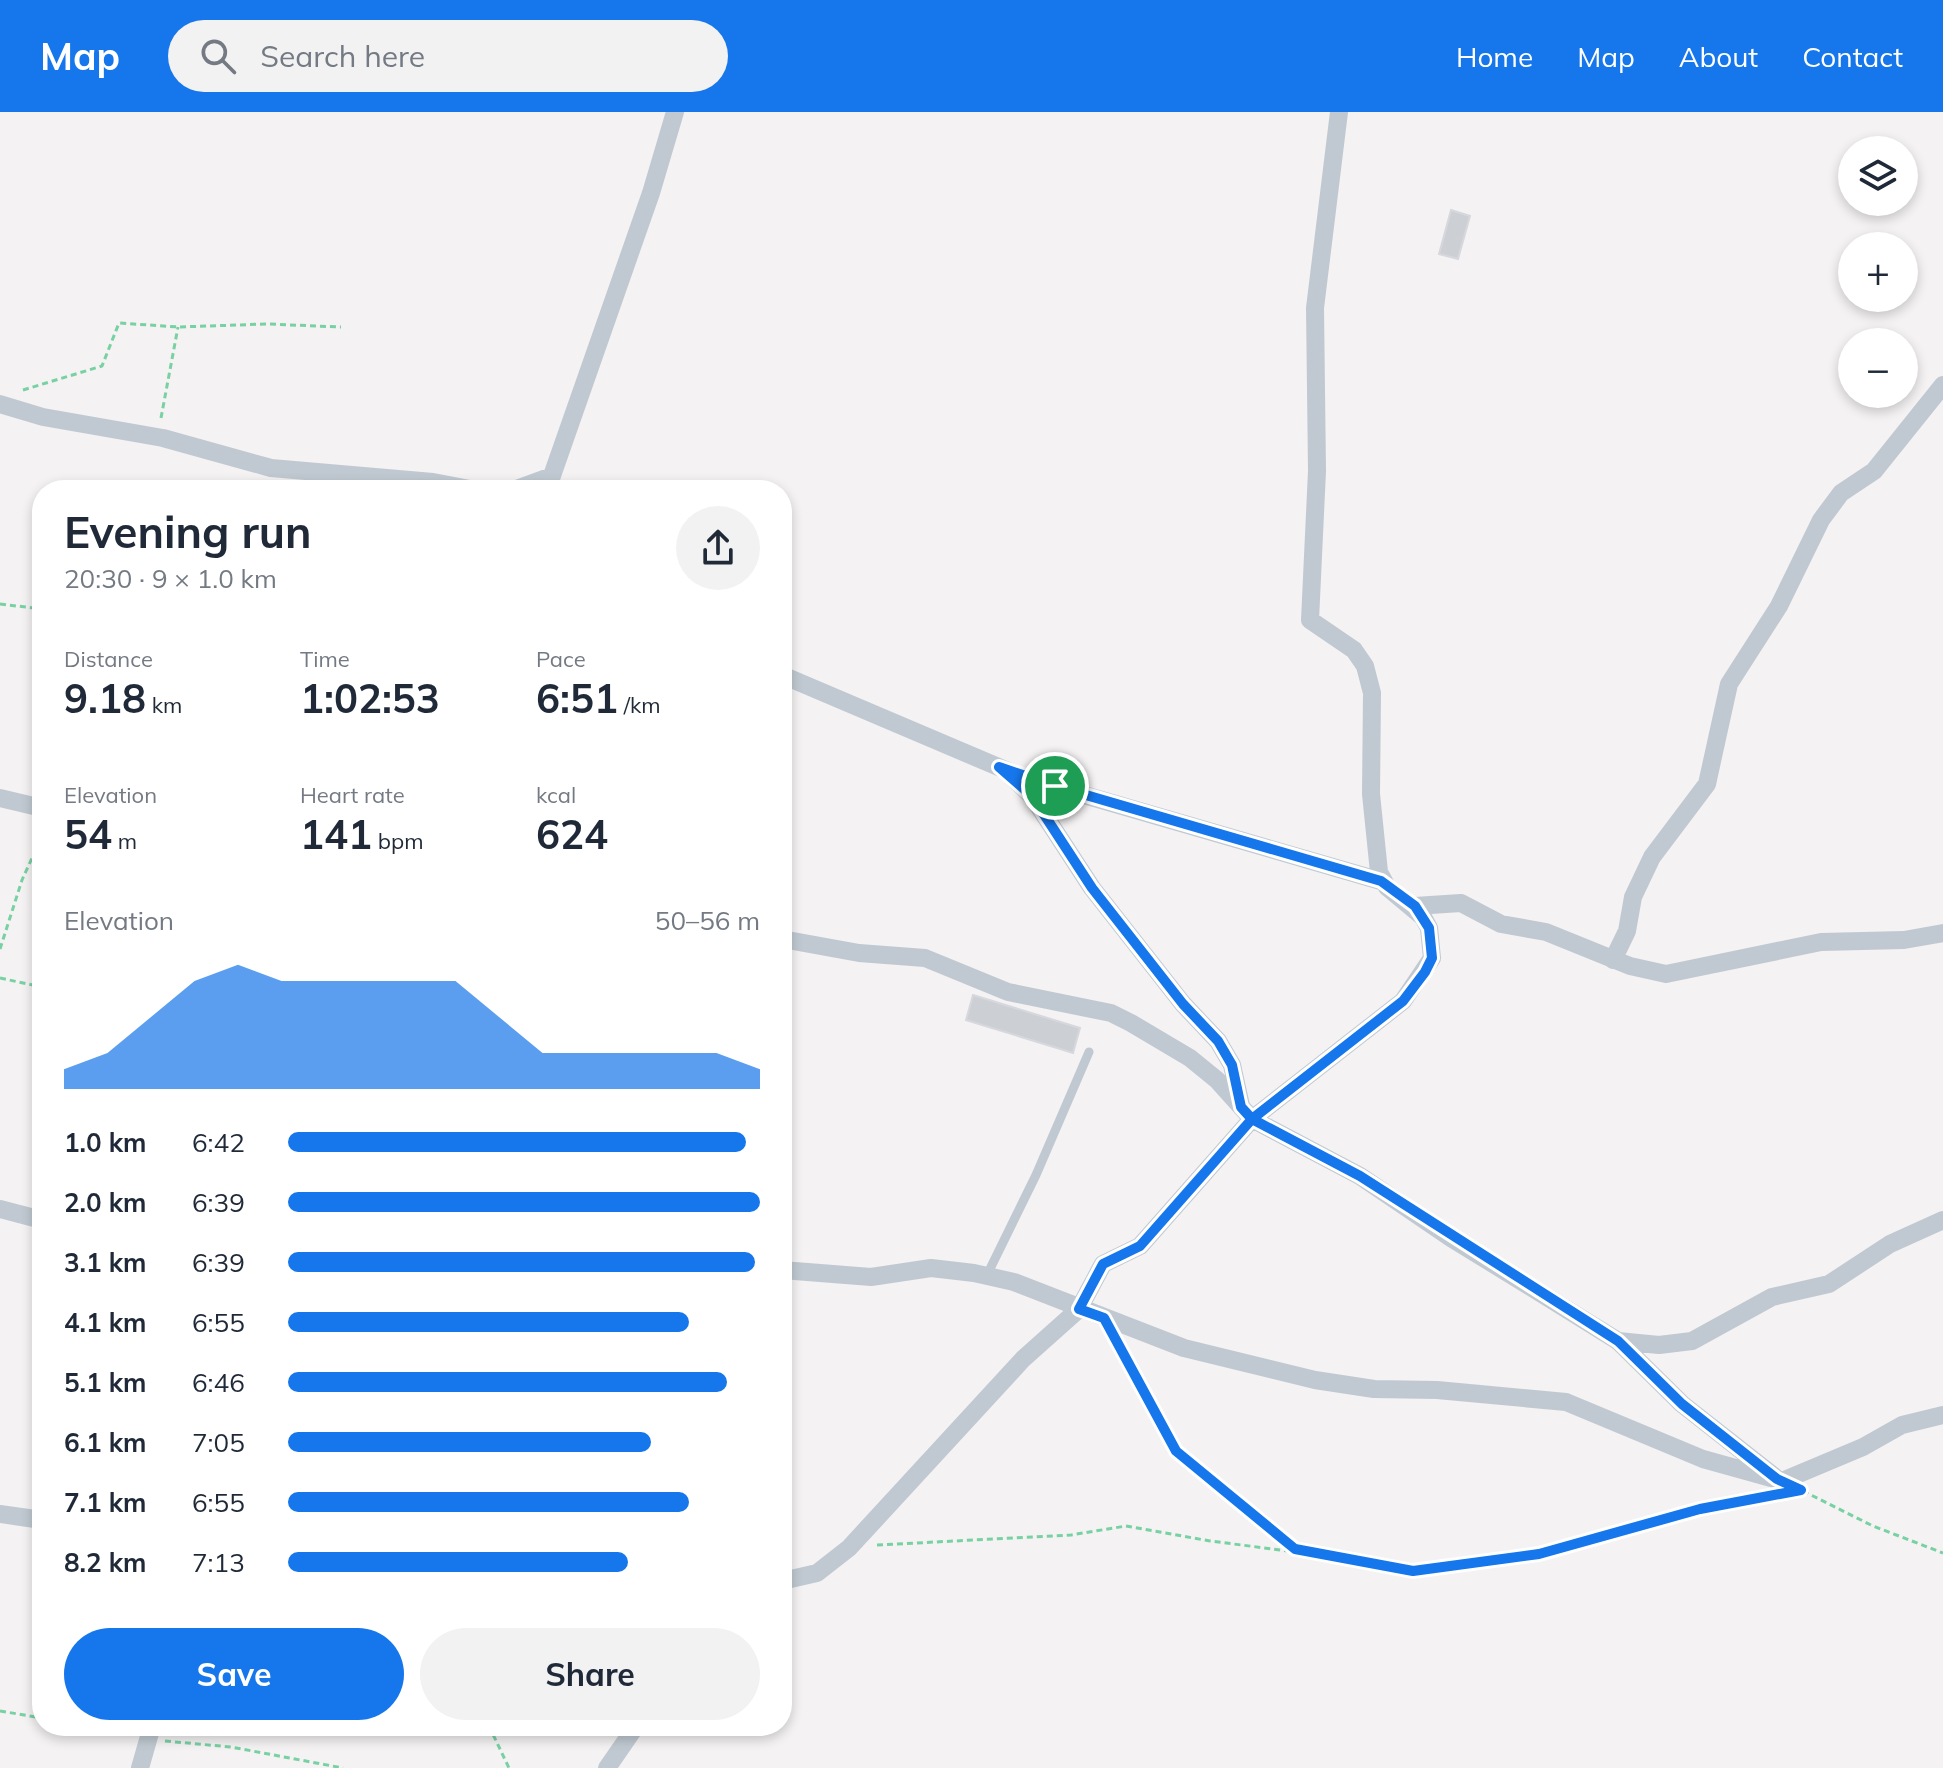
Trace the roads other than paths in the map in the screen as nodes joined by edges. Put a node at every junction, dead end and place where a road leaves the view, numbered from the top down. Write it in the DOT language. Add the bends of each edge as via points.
graph roads {
  1 [pos="675,112"];
  2 [pos="1339,112"];
  3 [pos="1943,385"];
  4 [pos="7,398"];
  5 [pos="410,480"];
  6 [pos="551,480"];
  7 [pos="792,679"];
  8 [pos="999,767"];
  9 [pos="0,798"];
  10 [pos="32,806"];
  11 [pos="1381,881"];
  12 [pos="1415,906"];
  13 [pos="1943,933"];
  14 [pos="792,941"];
  15 [pos="1613,960"];
  16 [pos="1089,1052"];
  17 [pos="1246,1113"];
  18 [pos="0,1209"];
  19 [pos="32,1217"];
  20 [pos="1943,1220"];
  21 [pos="792,1271"];
  22 [pos="987,1275"];
  23 [pos="1079,1309"];
  24 [pos="1618,1341"];
  25 [pos="1943,1415"];
  26 [pos="1777,1485"];
  27 [pos="0,1514"];
  28 [pos="32,1519"];
  29 [pos="792,1579"];
  30 [pos="149,1736"];
  31 [pos="629,1736"];
  32 [pos="140,1768"];
  33 [pos="607,1768"];
  1 -- 6 [label="street"];
  2 -- 11 [label="street" via="1315,308 1317,471 1310,615 1314,624 1354,650 1365,666 1372,693 1371,794"];
  3 -- 15 [label="street" via="1874,471 1841,493 1821,520 1779,606 1729,684 1707,784 1652,857"];
  4 -- 5 [label="street" via="43,417 163,438 271,468"];
  7 -- 8 [label="street"];
  8 -- 11 [label="street"];
  8 -- 17 [label="street" via="1032,796 1092,888 1218,1041 1232,1065"];
  9 -- 10 [label="street"];
  11 -- 12 [label="street"];
  12 -- 15 [label="street" via="1461,903 1501,924 1567,938"];
  12 -- 17 [label="street" via="1429,928 1432,958 1403,1001"];
  13 -- 15 [label="street" via="1904,940 1821,942 1679,973"];
  14 -- 17 [label="street" via="925,958 1008,992 1111,1013 1190,1058"];
  16 -- 22 [label="lane"];
  17 -- 23 [label="street" via="1140,1246 1103,1264"];
  17 -- 24 [label="street" via="1360,1176"];
  18 -- 19 [label="street"];
  20 -- 24 [label="street" via="1890,1244 1829,1284 1772,1297 1686,1343"];
  21 -- 22 [label="street" via="871,1277 945,1267"];
  22 -- 23 [label="street"];
  23 -- 26 [label="street" via="1184,1348 1315,1380 1566,1402"];
  23 -- 29 [label="street" via="1023,1359 849,1548 817,1573"];
  24 -- 26 [label="street"];
  25 -- 26 [label="street" via="1902,1425"];
  27 -- 28 [label="street"];
  30 -- 32 [label="street"];
  31 -- 33 [label="street"];
}
